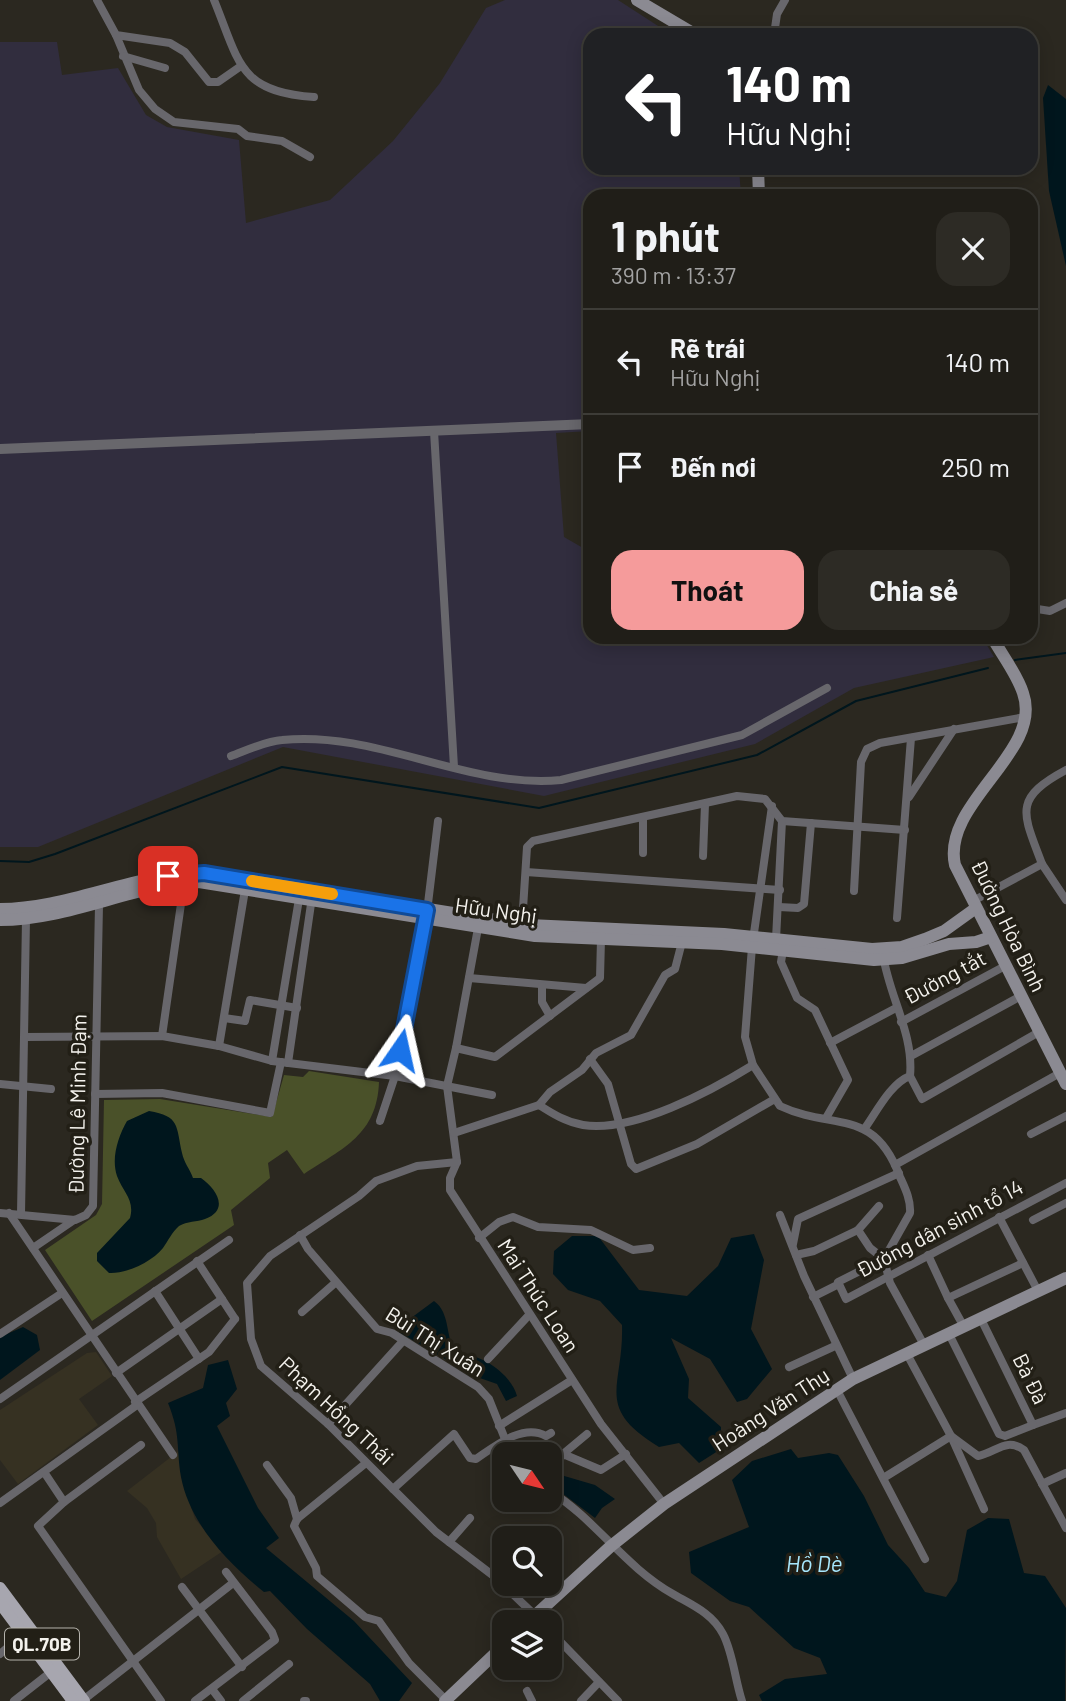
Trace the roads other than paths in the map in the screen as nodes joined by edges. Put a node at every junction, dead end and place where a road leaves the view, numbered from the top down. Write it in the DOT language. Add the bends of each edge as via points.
graph roads {
  1 [pos="97,0"];
  2 [pos="214,0"];
  3 [pos="637,0"];
  4 [pos="785,0"];
  5 [pos="684,28"];
  6 [pos="775,28"];
  7 [pos="116,35"];
  8 [pos="123,56"];
  9 [pos="241,66"];
  10 [pos="165,68"];
  11 [pos="314,97"];
  12 [pos="310,157"];
  13 [pos="583,424"];
  14 [pos="434,431"];
  15 [pos="0,449"];
  16 [pos="1066,603"];
  17 [pos="1038,609"];
  18 [pos="996,644"];
  19 [pos="827,688"];
  20 [pos="1025,717"];
  21 [pos="954,729"];
  22 [pos="911,738"];
  23 [pos="232,755"];
  24 [pos="454,767"];
  25 [pos="1066,770"];
  26 [pos="907,799"];
  27 [pos="705,804"];
  28 [pos="772,806"];
  29 [pos="643,817"];
  30 [pos="438,821"];
  31 [pos="782,821"];
  32 [pos="811,823"];
  33 [pos="859,826"];
  34 [pos="905,830"];
  35 [pos="643,853"];
  36 [pos="703,856"];
  37 [pos="1042,864"];
  38 [pos="526,872"];
  39 [pos="184,883"];
  40 [pos="761,888"];
  41 [pos="245,890"];
  42 [pos="780,890"];
  43 [pos="854,891"];
  44 [pos="312,896"];
  45 [pos="299,899"];
  46 [pos="1066,900"];
  47 [pos="99,905"];
  48 [pos="975,905"];
  49 [pos="63,906"];
  50 [pos="779,907"];
  51 [pos="0,909"];
  52 [pos="427,915"];
  53 [pos="897,918"];
  54 [pos="26,919"];
  55 [pos="0,920"];
  56 [pos="522,924"];
  57 [pos="497,926"];
  58 [pos="478,928"];
  59 [pos="991,937"];
  60 [pos="601,939"];
  61 [pos="682,942"];
  62 [pos="753,942"];
  63 [pos="780,945"];
  64 [pos="290,949"];
  65 [pos="306,952"];
  66 [pos="883,954"];
  67 [pos="1005,966"];
  68 [pos="469,978"];
  69 [pos="542,986"];
  70 [pos="586,988"];
  71 [pos="1021,996"];
  72 [pos="280,1006"];
  73 [pos="297,1008"];
  74 [pos="896,1008"];
  75 [pos="550,1016"];
  76 [pos="224,1018"];
  77 [pos="901,1021"];
  78 [pos="1039,1032"];
  79 [pos="96,1036"];
  80 [pos="162,1036"];
  81 [pos="25,1037"];
  82 [pos="831,1043"];
  83 [pos="219,1046"];
  84 [pos="456,1048"];
  85 [pos="911,1056"];
  86 [pos="590,1059"];
  87 [pos="281,1062"];
  88 [pos="753,1065"];
  89 [pos="395,1076"];
  90 [pos="910,1076"];
  91 [pos="1063,1078"];
  92 [pos="0,1084"];
  93 [pos="23,1084"];
  94 [pos="447,1086"];
  95 [pos="51,1088"];
  96 [pos="95,1094"];
  97 [pos="492,1095"];
  98 [pos="773,1100"];
  99 [pos="539,1105"];
  100 [pos="1066,1116"];
  101 [pos="826,1118"];
  102 [pos="380,1121"];
  103 [pos="622,1123"];
  104 [pos="865,1128"];
  105 [pos="454,1133"];
  106 [pos="1031,1134"];
  107 [pos="457,1162"];
  108 [pos="897,1169"];
  109 [pos="1066,1183"];
  110 [pos="1066,1203"];
  111 [pos="879,1206"];
  112 [pos="4,1213"];
  113 [pos="21,1214"];
  114 [pos="780,1215"];
  115 [pos="999,1217"];
  116 [pos="75,1220"];
  117 [pos="1033,1220"];
  118 [pos="858,1230"];
  119 [pos="300,1235"];
  120 [pos="479,1238"];
  121 [pos="229,1240"];
  122 [pos="33,1248"];
  123 [pos="650,1248"];
  124 [pos="794,1251"];
  125 [pos="928,1255"];
  126 [pos="884,1259"];
  127 [pos="197,1261"];
  128 [pos="1023,1263"];
  129 [pos="888,1276"];
  130 [pos="1066,1278"];
  131 [pos="335,1283"];
  132 [pos="838,1283"];
  133 [pos="155,1291"];
  134 [pos="1038,1291"];
  135 [pos="62,1293"];
  136 [pos="813,1297"];
  137 [pos="948,1298"];
  138 [pos="222,1299"];
  139 [pos="302,1312"];
  140 [pos="529,1315"];
  141 [pos="235,1319"];
  142 [pos="248,1319"];
  143 [pos="981,1319"];
  144 [pos="964,1327"];
  145 [pos="179,1329"];
  146 [pos="0,1334"];
  147 [pos="949,1334"];
  148 [pos="91,1335"];
  149 [pos="403,1341"];
  150 [pos="925,1345"];
  151 [pos="835,1346"];
  152 [pos="907,1354"];
  153 [pos="199,1359"];
  154 [pos="488,1359"];
  155 [pos="789,1367"];
  156 [pos="116,1373"];
  157 [pos="853,1379"];
  158 [pos="572,1380"];
  159 [pos="837,1390"];
  160 [pos="0,1399"];
  161 [pos="136,1404"];
  162 [pos="1066,1413"];
  163 [pos="328,1424"];
  164 [pos="1033,1425"];
  165 [pos="499,1426"];
  166 [pos="551,1433"];
  167 [pos="587,1434"];
  168 [pos="951,1436"];
  169 [pos="1008,1439"];
  170 [pos="504,1440"];
  171 [pos="141,1445"];
  172 [pos="563,1454"];
  173 [pos="626,1454"];
  174 [pos="173,1455"];
  175 [pos="366,1463"];
  176 [pos="267,1465"];
  177 [pos="44,1472"];
  178 [pos="1066,1473"];
  179 [pos="885,1477"];
  180 [pos="1042,1484"];
  181 [pos="393,1489"];
  182 [pos="562,1498"];
  183 [pos="64,1502"];
  184 [pos="0,1503"];
  185 [pos="664,1504"];
  186 [pos="984,1508"];
  187 [pos="470,1518"];
  188 [pos="297,1519"];
  189 [pos="1066,1528"];
  190 [pos="449,1542"];
  191 [pos="611,1546"];
  192 [pos="925,1559"];
  193 [pos="226,1572"];
  194 [pos="233,1583"];
  195 [pos="182,1587"];
  196 [pos="0,1588"];
  197 [pos="1,1607"];
  198 [pos="199,1609"];
  199 [pos="526,1610"];
  200 [pos="545,1610"];
  201 [pos="23,1634"];
  202 [pos="562,1643"];
  203 [pos="0,1654"];
  204 [pos="492,1657"];
  205 [pos="135,1662"];
  206 [pos="289,1664"];
  207 [pos="242,1667"];
  208 [pos="51,1672"];
  209 [pos="599,1682"];
  210 [pos="212,1689"];
  211 [pos="527,1691"];
  212 [pos="77,1697"];
  213 [pos="449,1699"];
  214 [pos="14,1701"];
  215 [pos="161,1701"];
  216 [pos="195,1701"];
  217 [pos="220,1701"];
  218 [pos="243,1701"];
  219 [pos="532,1701"];
  220 [pos="580,1701"];
  221 [pos="618,1701"];
  222 [pos="742,1701"];
  1 -- 7 [label="street"];
  2 -- 9 [label="street"];
  3 -- 5 [label="main road"];
  4 -- 6 [label="street"];
  7 -- 8 [label="street"];
  7 -- 9 [label="street" via="170,43 185,52 209,82 218,82"];
  8 -- 10 [label="street"];
  8 -- 12 [label="street" via="139,90 174,122 238,129 247,136 282,141"];
  9 -- 11 [label="street" via="259,85 274,92"];
  13 -- 14 [label="street"];
  14 -- 15 [label="street"];
  14 -- 24 [label="street"];
  16 -- 17 [label="street" via="1050,611"];
  18 -- 20 [label="main road" via="1024,694"];
  19 -- 24 [label="street" via="742,735 561,780 530,781"];
  20 -- 21 [label="street"];
  20 -- 48 [label="main road, Đường Hòa Bình" via="1009,751 955,831 955,865"];
  21 -- 22 [label="street"];
  21 -- 26 [label="street"];
  22 -- 26 [label="street"];
  22 -- 33 [label="street" via="872,746 863,754"];
  23 -- 24 [label="street" via="279,740 301,739 374,747"];
  25 -- 37 [label="street" via="1035,789 1026,807"];
  26 -- 34 [label="street"];
  27 -- 28 [label="street" via="754,796"];
  27 -- 29 [label="street"];
  27 -- 36 [label="street"];
  28 -- 31 [label="street"];
  28 -- 40 [label="street"];
  29 -- 35 [label="street"];
  29 -- 38 [label="street" via="533,841 527,847"];
  30 -- 52 [label="street"];
  31 -- 32 [label="street"];
  31 -- 42 [label="street"];
  32 -- 33 [label="street"];
  32 -- 50 [label="street" via="804,904"];
  33 -- 34 [label="street"];
  33 -- 43 [label="street"];
  34 -- 53 [label="street"];
  37 -- 46 [label="street"];
  37 -- 48 [label="street"];
  38 -- 40 [label="street"];
  38 -- 56 [label="street"];
  39 -- 41 [label="main road, Hữu Nghị"];
  39 -- 47 [label="main road, Hữu Nghị"];
  39 -- 80 [label="street"];
  40 -- 42 [label="street"];
  40 -- 62 [label="street"];
  41 -- 45 [label="main road, Hữu Nghị"];
  41 -- 76 [label="street"];
  42 -- 50 [label="street"];
  44 -- 45 [label="main road, Hữu Nghị"];
  44 -- 49 [label="main road, Hữu Nghị" via="187,873"];
  44 -- 52 [label="main road, Hữu Nghị"];
  44 -- 65 [label="street"];
  45 -- 64 [label="street"];
  47 -- 49 [label="main road, Hữu Nghị"];
  47 -- 79 [label="street, Đường Lê Minh Đạm"];
  48 -- 59 [label="main road, Đường Hòa Bình"];
  48 -- 66 [label="main road, Hữu Nghị" via="944,931"];
  49 -- 51 [label="main road, Hữu Nghị"];
  49 -- 54 [label="main road, Hữu Nghị"];
  50 -- 63 [label="street"];
  52 -- 57 [label="main road, Hữu Nghị"];
  52 -- 58 [label="main road, Hữu Nghị"];
  52 -- 89 [label="street"];
  54 -- 55 [label="main road, Hữu Nghị"];
  54 -- 81 [label="street"];
  56 -- 57 [label="main road, Hữu Nghị"];
  56 -- 62 [label="main road, Hữu Nghị"];
  57 -- 58 [label="main road, Hữu Nghị"];
  57 -- 60 [label="main road, Hữu Nghị"];
  58 -- 68 [label="street"];
  59 -- 66 [label="main road, Hữu Nghị" via="902,958"];
  59 -- 67 [label="main road, Đường Hòa Bình"];
  60 -- 61 [label="main road, Hữu Nghị"];
  60 -- 70 [label="street" via="600,978"];
  61 -- 62 [label="main road, Hữu Nghị"];
  61 -- 86 [label="street" via="675,969 665,975 631,1035"];
  62 -- 63 [label="main road, Hữu Nghị"];
  62 -- 88 [label="street" via="745,1037"];
  63 -- 66 [label="main road, Hữu Nghị"];
  63 -- 82 [label="street" via="781,961 797,998 815,1010"];
  64 -- 65 [label="street"];
  64 -- 72 [label="street"];
  65 -- 73 [label="street"];
  66 -- 74 [label="street"];
  67 -- 71 [label="main road, Đường Hòa Bình"];
  67 -- 77 [label="street, Đường tắt"];
  68 -- 69 [label="street"];
  68 -- 84 [label="street"];
  69 -- 70 [label="street"];
  69 -- 75 [label="street" via="542,1002"];
  70 -- 75 [label="street"];
  71 -- 78 [label="main road, Đường Hòa Bình"];
  71 -- 85 [label="street"];
  72 -- 73 [label="street"];
  72 -- 76 [label="street" via="250,1000 245,1021"];
  72 -- 87 [label="street"];
  73 -- 87 [label="street"];
  74 -- 77 [label="street"];
  74 -- 82 [label="street"];
  75 -- 84 [label="street" via="495,1056"];
  76 -- 83 [label="street"];
  77 -- 85 [label="street"];
  78 -- 90 [label="street" via="922,1099"];
  78 -- 91 [label="main road, Đường Hòa Bình"];
  79 -- 80 [label="street"];
  79 -- 81 [label="street"];
  79 -- 96 [label="street, Đường Lê Minh Đạm"];
  80 -- 83 [label="street"];
  81 -- 93 [label="street"];
  82 -- 101 [label="street" via="848,1080"];
  83 -- 87 [label="street"];
  84 -- 94 [label="street"];
  85 -- 90 [label="street"];
  86 -- 99 [label="street"];
  86 -- 103 [label="street" via="608,1084"];
  87 -- 89 [label="street"];
  87 -- 96 [label="street" via="270,1113 162,1093"];
  88 -- 98 [label="street"];
  88 -- 103 [label="street" via="714,1089"];
  89 -- 94 [label="street"];
  89 -- 102 [label="street"];
  90 -- 104 [label="street" via="891,1091"];
  91 -- 108 [label="street"];
  92 -- 93 [label="street"];
  93 -- 95 [label="street"];
  93 -- 113 [label="street"];
  94 -- 97 [label="street"];
  94 -- 105 [label="street, Mai Thúc Loan"];
  96 -- 116 [label="street, Đường Lê Minh Đạm" via="93,1206"];
  98 -- 101 [label="street" via="785,1109"];
  98 -- 103 [label="street" via="697,1144 639,1169 631,1164"];
  99 -- 103 [label="street" via="558,1118 584,1125"];
  99 -- 105 [label="street"];
  100 -- 106 [label="street"];
  101 -- 104 [label="street"];
  104 -- 108 [label="street"];
  105 -- 107 [label="street, Mai Thúc Loan"];
  107 -- 119 [label="street, Phạm Hồng Thái" via="417,1166 376,1181"];
  107 -- 120 [label="street, Mai Thúc Loan" via="450,1190"];
  108 -- 124 [label="street" via="798,1219"];
  108 -- 126 [label="street" via="910,1213"];
  109 -- 115 [label="street, Đường dân sinh tổ 14"];
  110 -- 117 [label="street"];
  111 -- 118 [label="street"];
  112 -- 113 [label="street, Đường Lê Minh Đạm"];
  112 -- 122 [label="street"];
  113 -- 116 [label="street, Đường Lê Minh Đạm"];
  114 -- 124 [label="street"];
  115 -- 125 [label="street, Đường dân sinh tổ 14"];
  115 -- 128 [label="street"];
  116 -- 122 [label="street"];
  118 -- 124 [label="street" via="814,1251"];
  118 -- 126 [label="street"];
  119 -- 131 [label="street, Bùi Thị Xuân"];
  119 -- 142 [label="street, Phạm Hồng Thái" via="271,1256 247,1283"];
  120 -- 123 [label="street" via="513,1217 538,1227 591,1230 633,1250"];
  120 -- 140 [label="street, Mai Thúc Loan"];
  121 -- 127 [label="street"];
  122 -- 135 [label="street"];
  124 -- 136 [label="street"];
  125 -- 129 [label="street, Đường dân sinh tổ 14"];
  125 -- 137 [label="street"];
  126 -- 129 [label="street"];
  126 -- 132 [label="street"];
  127 -- 133 [label="street"];
  127 -- 138 [label="street"];
  128 -- 134 [label="street"];
  128 -- 137 [label="street"];
  129 -- 132 [label="street, Đường dân sinh tổ 14" via="846,1299"];
  129 -- 150 [label="street"];
  130 -- 134 [label="main road, Hoàng Văn Thụ"];
  131 -- 139 [label="street"];
  131 -- 149 [label="street, Bùi Thị Xuân" via="377,1329"];
  132 -- 136 [label="street"];
  133 -- 145 [label="street"];
  133 -- 148 [label="street"];
  134 -- 143 [label="main road, Hoàng Văn Thụ"];
  135 -- 146 [label="street"];
  135 -- 148 [label="street"];
  136 -- 151 [label="street"];
  137 -- 144 [label="street"];
  138 -- 141 [label="street"];
  138 -- 145 [label="street"];
  140 -- 154 [label="street"];
  140 -- 158 [label="street, Mai Thúc Loan"];
  141 -- 142 [label="street"];
  141 -- 153 [label="street"];
  142 -- 163 [label="street, Phạm Hồng Thái" via="261,1366"];
  143 -- 144 [label="main road, Hoàng Văn Thụ"];
  143 -- 164 [label="street, Bà Đà"];
  144 -- 147 [label="main road, Hoàng Văn Thụ"];
  145 -- 153 [label="street"];
  145 -- 156 [label="street"];
  147 -- 150 [label="main road, Hoàng Văn Thụ"];
  147 -- 169 [label="street" via="995,1429"];
  148 -- 156 [label="street"];
  148 -- 160 [label="street"];
  149 -- 163 [label="street"];
  149 -- 165 [label="street, Bùi Thị Xuân" via="478,1387 489,1399"];
  150 -- 152 [label="main road, Hoàng Văn Thụ"];
  151 -- 155 [label="street"];
  151 -- 157 [label="street"];
  152 -- 157 [label="main road, Hoàng Văn Thụ"];
  152 -- 168 [label="street"];
  153 -- 161 [label="street"];
  156 -- 161 [label="street"];
  157 -- 159 [label="main road, Hoàng Văn Thụ"];
  158 -- 165 [label="street"];
  158 -- 173 [label="street, Mai Thúc Loan"];
  159 -- 179 [label="street"];
  159 -- 185 [label="main road, Hoàng Văn Thụ"];
  161 -- 174 [label="street"];
  161 -- 177 [label="street"];
  162 -- 164 [label="street, Bà Đà"];
  163 -- 175 [label="street, Phạm Hồng Thái"];
  164 -- 169 [label="street"];
  165 -- 170 [label="street, Bùi Thị Xuân"];
  166 -- 170 [label="street" via="527,1433"];
  167 -- 172 [label="street"];
  168 -- 169 [label="street" via="978,1456"];
  168 -- 179 [label="street"];
  168 -- 186 [label="street"];
  169 -- 180 [label="street" via="1024,1450"];
  170 -- 181 [label="street" via="476,1459 470,1458 454,1434"];
  171 -- 183 [label="street"];
  172 -- 173 [label="street" via="601,1470"];
  173 -- 185 [label="street, Mai Thúc Loan"];
  175 -- 181 [label="street, Phạm Hồng Thái"];
  175 -- 188 [label="street"];
  176 -- 188 [label="street" via="290,1498"];
  177 -- 183 [label="street"];
  177 -- 184 [label="street"];
  178 -- 180 [label="street"];
  179 -- 192 [label="street"];
  180 -- 189 [label="street"];
  181 -- 190 [label="street, Phạm Hồng Thái"];
  182 -- 191 [label="street"];
  183 -- 205 [label="street" via="38,1525"];
  185 -- 191 [label="main road, Hoàng Văn Thụ"];
  187 -- 190 [label="street"];
  188 -- 213 [label="street" via="294,1526 317,1576 365,1617 379,1621 410,1663"];
  190 -- 199 [label="street, Phạm Hồng Thái" via="495,1577"];
  191 -- 200 [label="main road, Hoàng Văn Thụ"];
  191 -- 222 [label="street" via="640,1572 697,1606 713,1621 724,1635"];
  193 -- 194 [label="street"];
  194 -- 198 [label="street"];
  194 -- 207 [label="street" via="275,1638"];
  195 -- 198 [label="street"];
  196 -- 212 [label="main road, QL.70B"];
  197 -- 201 [label="main road, QL.70B"];
  198 -- 205 [label="street"];
  198 -- 207 [label="street"];
  201 -- 203 [label="street"];
  201 -- 208 [label="main road, QL.70B"];
  202 -- 209 [label="street"];
  204 -- 213 [label="main road"];
  205 -- 212 [label="street"];
  205 -- 215 [label="street"];
  206 -- 218 [label="street"];
  207 -- 210 [label="street"];
  208 -- 212 [label="main road, QL.70B"];
  208 -- 214 [label="street"];
  209 -- 220 [label="street"];
  209 -- 221 [label="street"];
  210 -- 216 [label="street"];
  210 -- 217 [label="street"];
  211 -- 219 [label="street"];
}
